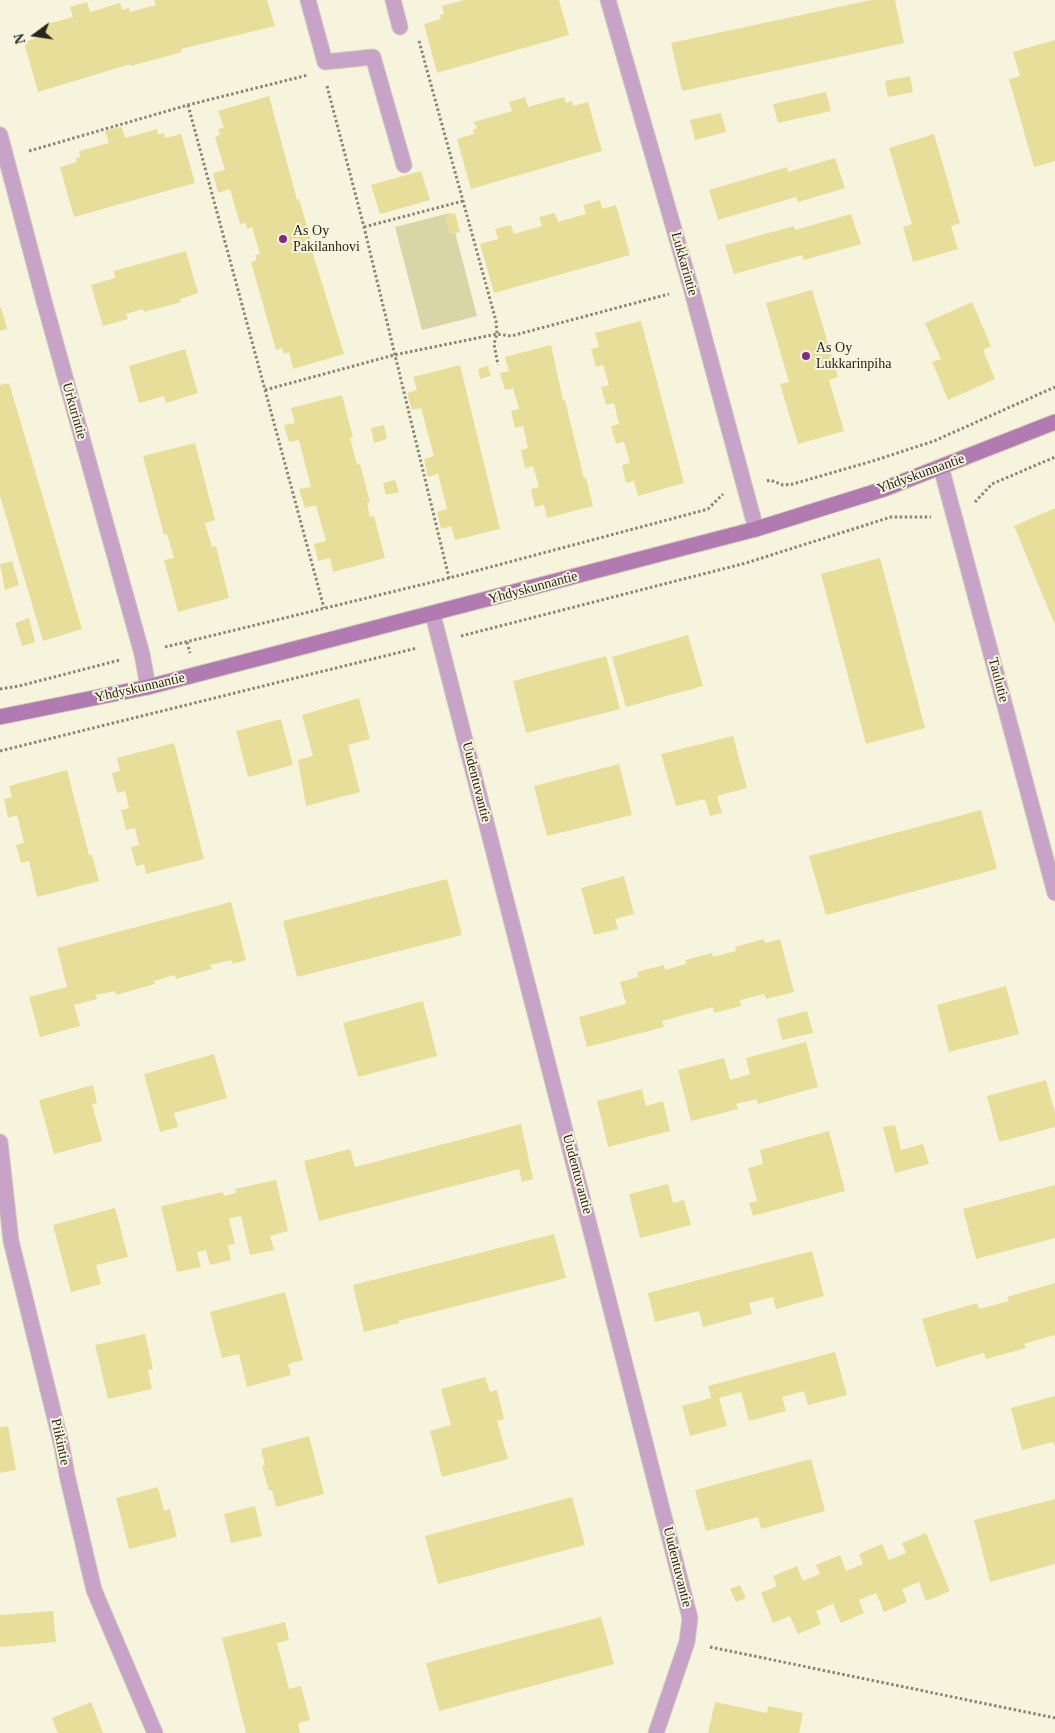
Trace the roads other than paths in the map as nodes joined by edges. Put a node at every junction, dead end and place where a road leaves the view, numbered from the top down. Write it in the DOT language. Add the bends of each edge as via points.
graph roads {
  1 [pos="308,0"];
  2 [pos="392,0"];
  3 [pos="608,0"];
  4 [pos="400,27"];
  5 [pos="0,135"];
  6 [pos="404,165"];
  7 [pos="1055,422"];
  8 [pos="941,467"];
  9 [pos="756,528"];
  10 [pos="433,615"];
  11 [pos="148,687"];
  12 [pos="0,717"];
  13 [pos="1055,893"];
  14 [pos="0,1142"];
  15 [pos="6,1240"];
  16 [pos="155,1733"];
  17 [pos="656,1733"];
  1 -- 6 [label="street" via="324,67 373,57"];
  2 -- 4 [label="street"];
  3 -- 9 [label="street, Lukkarintie"];
  5 -- 11 [label="street, Urkurintie" via="142,654"];
  7 -- 8 [label="main road, Yhdyskunnantie"];
  8 -- 9 [label="main road, Yhdyskunnantie" via="884,489"];
  8 -- 13 [label="street, Taulutie"];
  9 -- 10 [label="main road, Yhdyskunnantie"];
  10 -- 11 [label="main road, Yhdyskunnantie"];
  10 -- 17 [label="street, Uudentuvantie" via="690,1618 687,1642"];
  11 -- 12 [label="main road, Yhdyskunnantie"];
  14 -- 15 [label="street, Piikintie"];
  15 -- 16 [label="street, Piikintie" via="62,1448 94,1590"];
}
